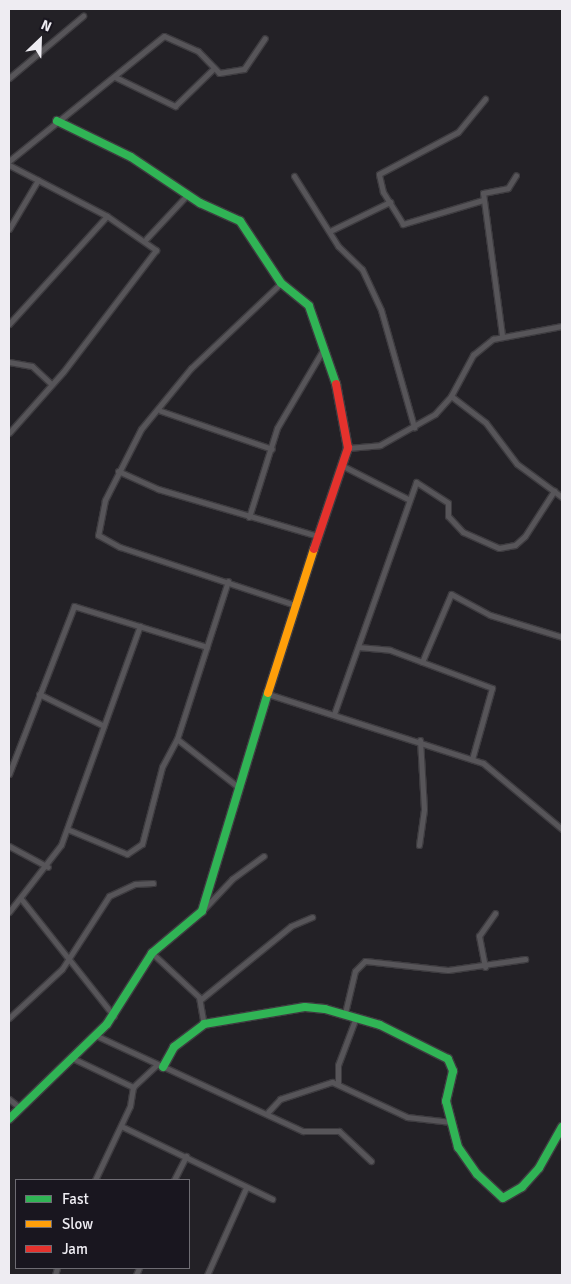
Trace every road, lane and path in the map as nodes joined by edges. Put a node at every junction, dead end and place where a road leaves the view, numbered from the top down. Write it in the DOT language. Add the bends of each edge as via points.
graph roads {
  1 [pos="83,16"];
  2 [pos="265,38"];
  3 [pos="212,70"];
  4 [pos="115,76"];
  5 [pos="9,78"];
  6 [pos="485,99"];
  7 [pos="57,121"];
  8 [pos="9,163"];
  9 [pos="294,176"];
  10 [pos="516,176"];
  11 [pos="38,180"];
  12 [pos="187,196"];
  13 [pos="483,200"];
  14 [pos="390,202"];
  15 [pos="107,216"];
  16 [pos="9,229"];
  17 [pos="330,231"];
  18 [pos="146,239"];
  19 [pos="281,283"];
  20 [pos="10,321"];
  21 [pos="562,326"];
  22 [pos="502,335"];
  23 [pos="322,350"];
  24 [pos="9,362"];
  25 [pos="51,384"];
  26 [pos="451,396"];
  27 [pos="161,411"];
  28 [pos="414,427"];
  29 [pos="9,433"];
  30 [pos="348,448"];
  31 [pos="272,449"];
  32 [pos="341,465"];
  33 [pos="118,471"];
  34 [pos="554,491"];
  35 [pos="562,497"];
  36 [pos="408,499"];
  37 [pos="249,517"];
  38 [pos="318,536"];
  39 [pos="228,581"];
  40 [pos="295,605"];
  41 [pos="140,626"];
  42 [pos="562,636"];
  43 [pos="207,647"];
  44 [pos="358,647"];
  45 [pos="422,662"];
  46 [pos="39,694"];
  47 [pos="268,694"];
  48 [pos="334,714"];
  49 [pos="104,726"];
  50 [pos="178,738"];
  51 [pos="420,740"];
  52 [pos="472,759"];
  53 [pos="9,770"];
  54 [pos="238,787"];
  55 [pos="67,829"];
  56 [pos="562,829"];
  57 [pos="419,845"];
  58 [pos="9,846"];
  59 [pos="264,856"];
  60 [pos="48,867"];
  61 [pos="152,884"];
  62 [pos="22,900"];
  63 [pos="202,911"];
  64 [pos="9,912"];
  65 [pos="495,913"];
  66 [pos="312,917"];
  67 [pos="152,952"];
  68 [pos="67,958"];
  69 [pos="526,959"];
  70 [pos="485,967"];
  71 [pos="200,1000"];
  72 [pos="344,1013"];
  73 [pos="114,1016"];
  74 [pos="356,1017"];
  75 [pos="9,1018"];
  76 [pos="204,1024"];
  77 [pos="97,1036"];
  78 [pos="72,1058"];
  79 [pos="160,1066"];
  80 [pos="338,1083"];
  81 [pos="133,1087"];
  82 [pos="9,1099"];
  83 [pos="20,1108"];
  84 [pos="268,1112"];
  85 [pos="9,1119"];
  86 [pos="451,1122"];
  87 [pos="121,1126"];
  88 [pos="562,1127"];
  89 [pos="186,1156"];
  90 [pos="371,1161"];
  91 [pos="95,1179"];
  92 [pos="174,1179"];
  93 [pos="246,1188"];
  94 [pos="272,1199"];
  95 [pos="207,1275"];
  1 -- 5 [label="street"];
  2 -- 3 [label="street" via="244,69"];
  3 -- 4 [label="street" via="175,106"];
  3 -- 4 [label="street" via="202,54 167,35"];
  4 -- 7 [label="street"];
  6 -- 14 [label="street" via="458,132 380,172 382,188"];
  7 -- 8 [label="street"];
  7 -- 12 [label="street" via="131,157"];
  8 -- 11 [label="street"];
  9 -- 17 [label="street"];
  10 -- 13 [label="street" via="508,188 485,190"];
  11 -- 15 [label="street"];
  11 -- 16 [label="street"];
  12 -- 18 [label="street"];
  12 -- 19 [label="street" via="240,221"];
  13 -- 14 [label="street" via="403,224"];
  13 -- 22 [label="street" via="488,212 486,243"];
  14 -- 17 [label="street"];
  15 -- 18 [label="street"];
  15 -- 20 [label="street"];
  17 -- 28 [label="street" via="338,246 362,269 381,310"];
  18 -- 25 [label="street" via="154,245 156,254"];
  19 -- 23 [label="street" via="309,306"];
  19 -- 27 [label="street" via="191,368"];
  21 -- 22 [label="street"];
  22 -- 26 [label="street" via="473,355"];
  23 -- 30 [label="street" via="338,390"];
  23 -- 31 [label="street" via="283,416"];
  24 -- 25 [label="street" via="32,366"];
  25 -- 29 [label="street"];
  26 -- 28 [label="street"];
  26 -- 34 [label="street" via="486,422 517,464"];
  27 -- 31 [label="street"];
  27 -- 33 [label="street" via="131,443"];
  28 -- 30 [label="street" via="380,445"];
  30 -- 32 [label="street"];
  31 -- 37 [label="street"];
  32 -- 36 [label="street"];
  32 -- 38 [label="street"];
  33 -- 37 [label="street" via="158,489"];
  33 -- 39 [label="street" via="105,500 100,539"];
  34 -- 35 [label="street"];
  34 -- 36 [label="street" via="532,528 515,545 505,548 463,532 448,516 448,503 419,481"];
  36 -- 44 [label="street"];
  37 -- 38 [label="street"];
  38 -- 40 [label="street"];
  39 -- 40 [label="street"];
  39 -- 43 [label="street"];
  40 -- 47 [label="street"];
  41 -- 43 [label="street"];
  41 -- 46 [label="street" via="74,606"];
  41 -- 49 [label="street"];
  42 -- 45 [label="street" via="490,615 451,594"];
  43 -- 50 [label="street"];
  44 -- 45 [label="street" via="390,650"];
  44 -- 48 [label="street"];
  45 -- 52 [label="street" via="492,688"];
  46 -- 49 [label="street"];
  46 -- 53 [label="street"];
  47 -- 48 [label="street"];
  47 -- 54 [label="street"];
  48 -- 51 [label="street"];
  49 -- 55 [label="street"];
  50 -- 54 [label="street"];
  50 -- 55 [label="street" via="162,767 153,816 137,850 127,854"];
  51 -- 52 [label="street"];
  51 -- 57 [label="street" via="424,814"];
  52 -- 56 [label="street" via="492,767"];
  54 -- 63 [label="street"];
  55 -- 60 [label="street"];
  58 -- 60 [label="street"];
  59 -- 63 [label="street" via="232,879"];
  60 -- 62 [label="street"];
  61 -- 68 [label="street" via="135,884 109,896"];
  62 -- 64 [label="street"];
  62 -- 68 [label="street"];
  63 -- 67 [label="street" via="195,921"];
  65 -- 70 [label="street" via="480,936"];
  66 -- 71 [label="street" via="291,926"];
  67 -- 71 [label="street"];
  67 -- 73 [label="street"];
  68 -- 73 [label="street"];
  68 -- 75 [label="street" via="62,969"];
  69 -- 70 [label="street"];
  70 -- 72 [label="street" via="448,970 365,961 355,971"];
  71 -- 76 [label="street" via="198,1012"];
  72 -- 74 [label="street"];
  72 -- 76 [label="street" via="305,1007"];
  73 -- 77 [label="street"];
  74 -- 80 [label="street" via="338,1066"];
  74 -- 86 [label="street" via="448,1058 453,1071 446,1096"];
  76 -- 79 [label="street" via="174,1048"];
  77 -- 78 [label="street"];
  77 -- 79 [label="street"];
  78 -- 81 [label="street"];
  78 -- 83 [label="street"];
  79 -- 81 [label="street"];
  79 -- 84 [label="street"];
  80 -- 84 [label="street" via="280,1099"];
  80 -- 86 [label="street" via="407,1117"];
  81 -- 87 [label="street"];
  82 -- 83 [label="street"];
  83 -- 85 [label="street"];
  84 -- 90 [label="street" via="309,1134 339,1131"];
  86 -- 88 [label="street" via="467,1160 503,1198 522,1187 539,1168"];
  87 -- 89 [label="street"];
  87 -- 91 [label="street"];
  89 -- 92 [label="street"];
  89 -- 93 [label="street"];
  93 -- 94 [label="street"];
  93 -- 95 [label="street"];
}
